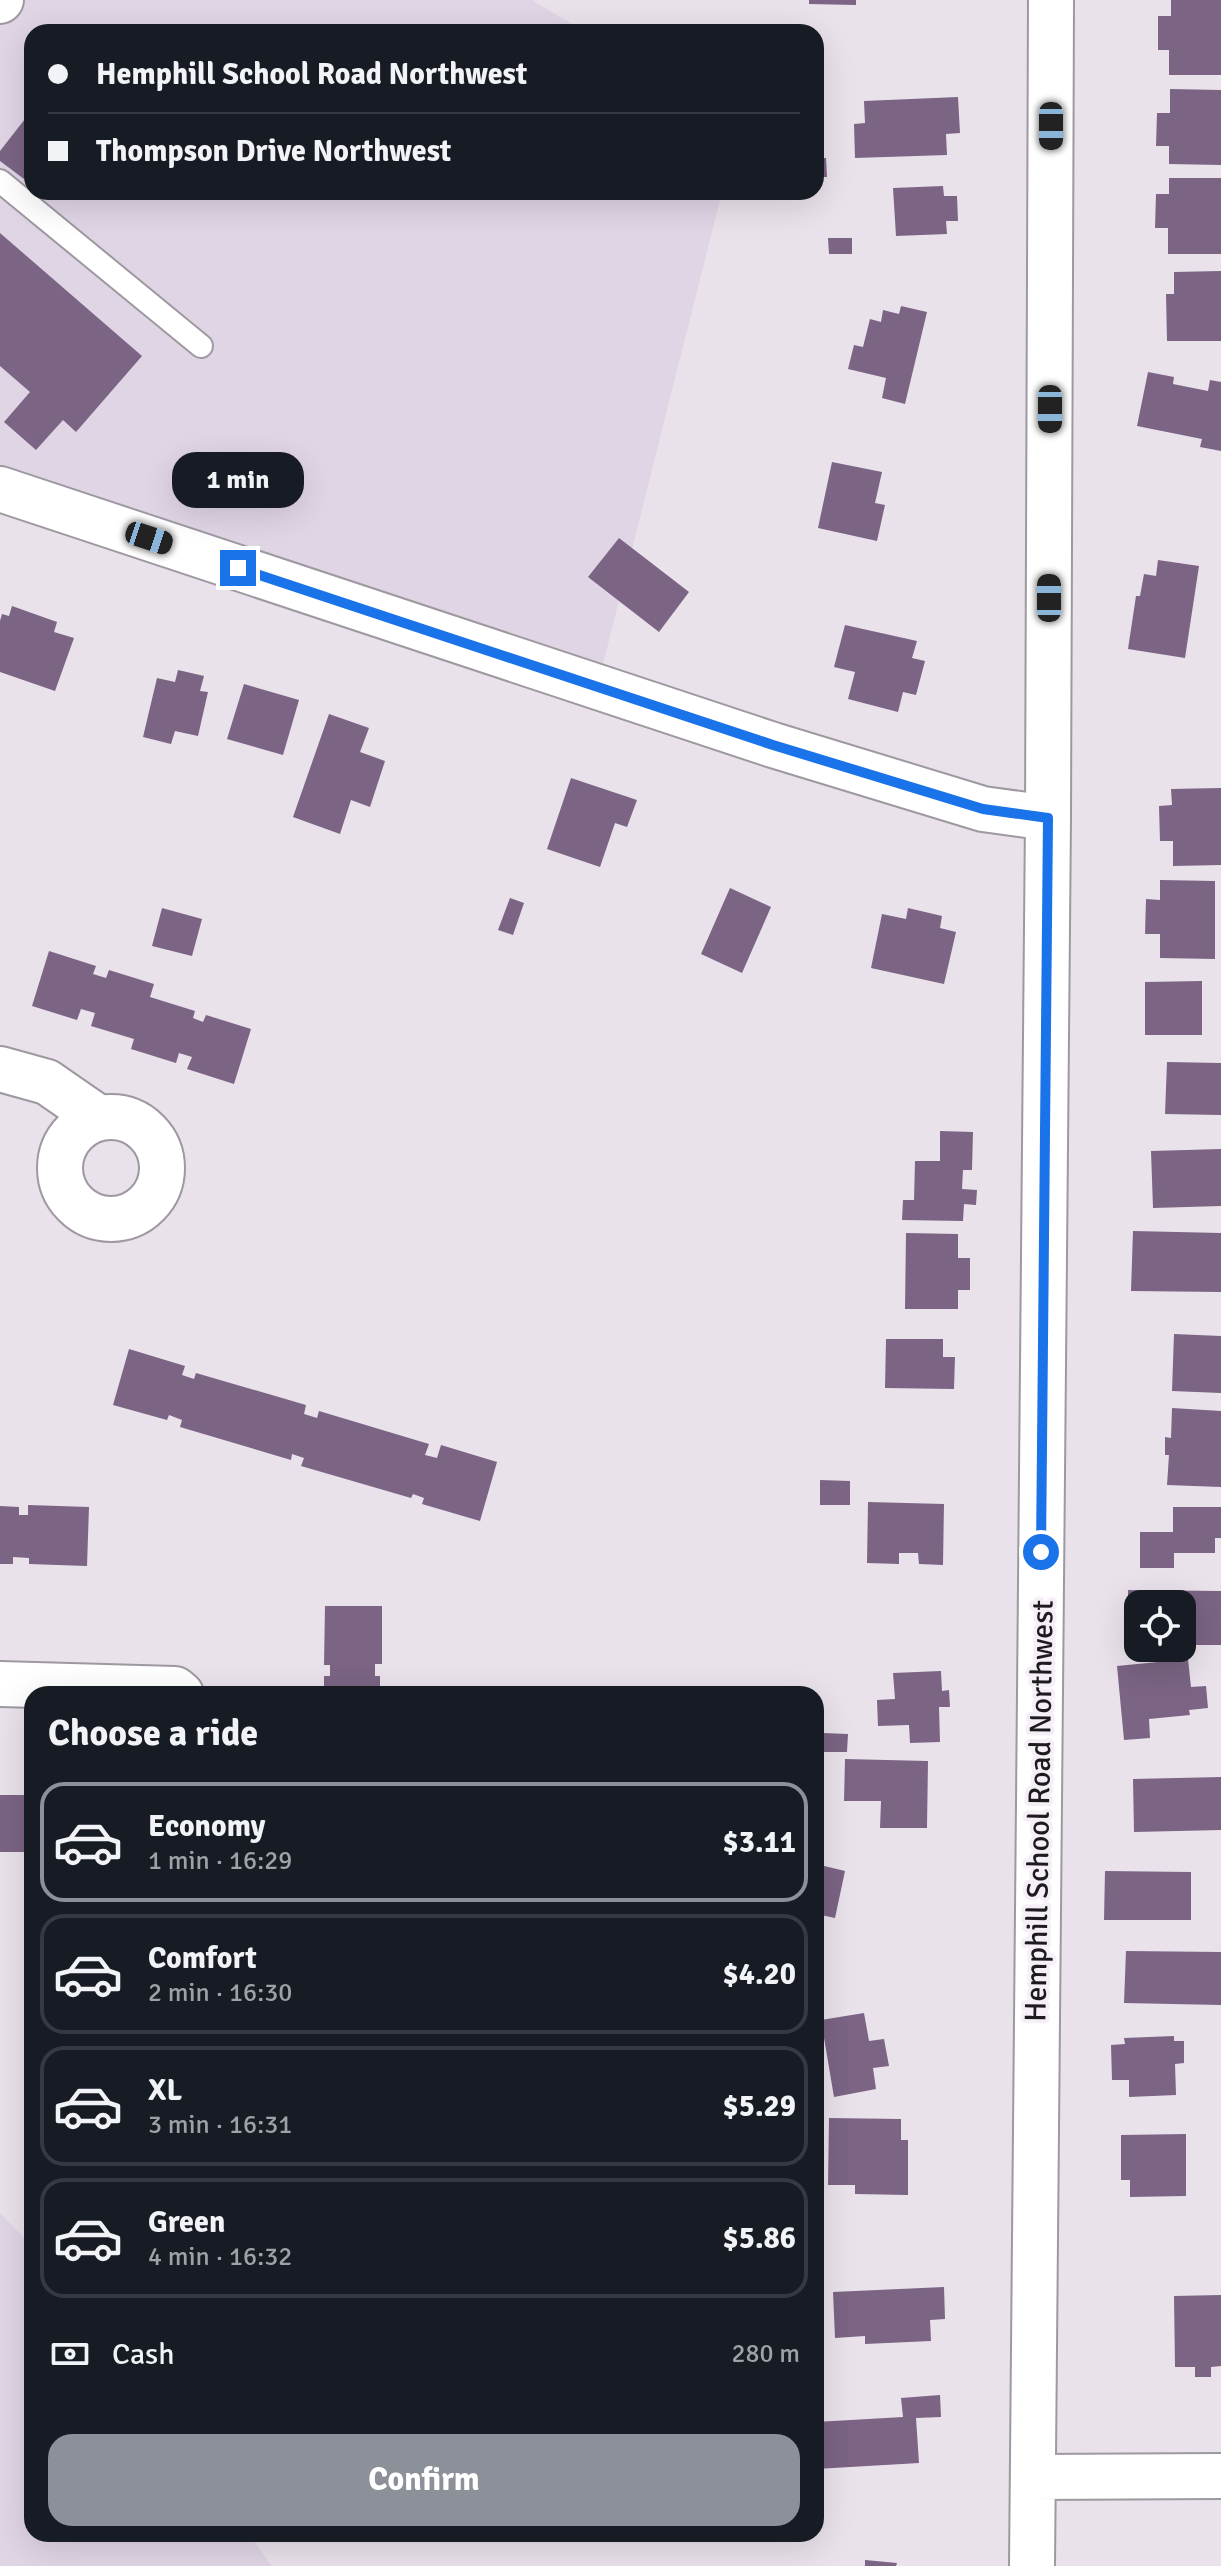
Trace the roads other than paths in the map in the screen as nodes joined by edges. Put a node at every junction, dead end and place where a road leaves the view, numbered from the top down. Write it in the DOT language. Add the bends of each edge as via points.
graph roads {
  1 [pos="1051,0"];
  2 [pos="0,181"];
  3 [pos="201,346"];
  4 [pos="0,489"];
  5 [pos="1048,818"];
  6 [pos="0,1069"];
  7 [pos="99,1118"];
  8 [pos="0,1684"];
  9 [pos="70,1686"];
  10 [pos="1221,2476"];
  11 [pos="1033,2477"];
  12 [pos="1032,2566"];
  1 -- 5 [label="street, Hemphill School Road Northwest"];
  2 -- 3 [label="lane"];
  4 -- 5 [label="street" via="773,745 983,809"];
  5 -- 11 [label="street, Hemphill School Road Northwest"];
  6 -- 7 [label="street" via="47,1082"];
  8 -- 9 [label="street"];
  10 -- 11 [label="street"];
  11 -- 12 [label="street, Hemphill School Road Northwest"];
}
